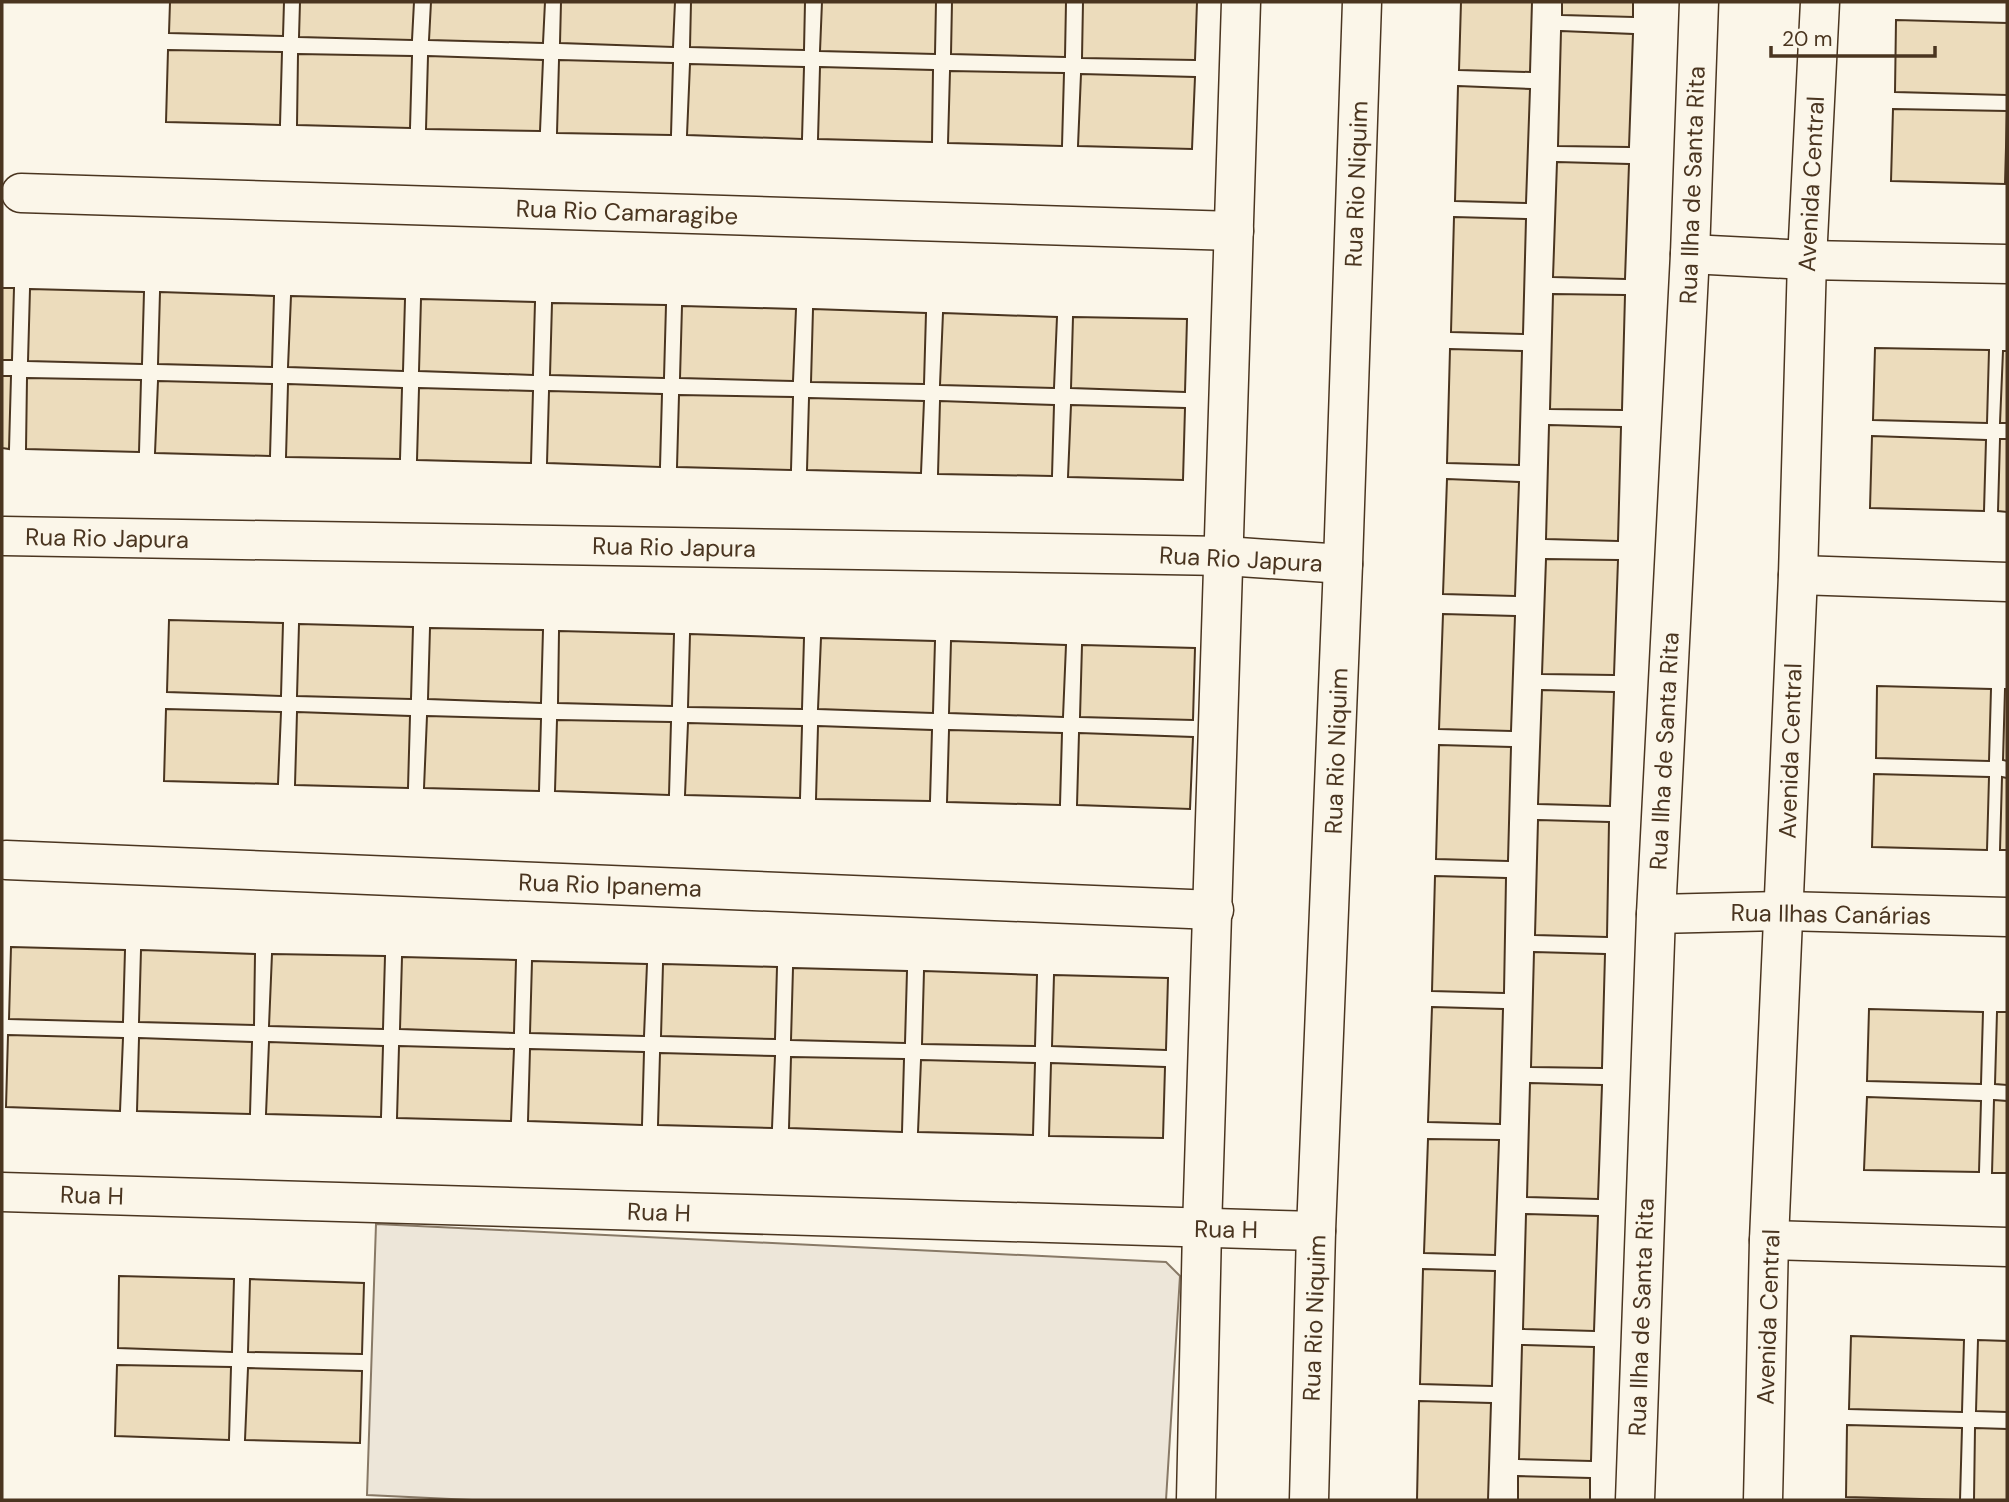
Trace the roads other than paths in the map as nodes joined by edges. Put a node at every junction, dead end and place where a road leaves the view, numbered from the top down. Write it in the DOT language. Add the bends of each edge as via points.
graph roads {
  1 [pos="1241,2"];
  2 [pos="1362,2"];
  3 [pos="1699,2"];
  4 [pos="1819,2"];
  5 [pos="21,193"];
  6 [pos="1234,231"];
  7 [pos="1690,254"];
  8 [pos="1807,260"];
  9 [pos="2007,264"];
  10 [pos="4,536"];
  11 [pos="1224,556"];
  12 [pos="1343,564"];
  13 [pos="1798,575"];
  14 [pos="2007,582"];
  15 [pos="6,860"];
  16 [pos="1214,910"];
  17 [pos="1784,911"];
  18 [pos="1656,914"];
  19 [pos="2007,917"];
  20 [pos="2,1192"];
  21 [pos="1202,1229"];
  22 [pos="1316,1231"];
  23 [pos="1769,1240"];
  24 [pos="2007,1247"];
  25 [pos="1196,1500"];
  26 [pos="1309,1500"];
  27 [pos="1635,1500"];
  28 [pos="1763,1500"];
  1 -- 6 [label="street"];
  2 -- 12 [label="street, Rua Rio Niquim"];
  3 -- 7 [label="street, Rua llha de Santa Rita"];
  4 -- 8 [label="street, Avenida Central"];
  5 -- 6 [label="street, Rua Rio Camaragibe"];
  6 -- 11 [label="street"];
  7 -- 8 [label="street"];
  7 -- 18 [label="street, Rua llha de Santa Rita"];
  8 -- 9 [label="street"];
  8 -- 13 [label="street, Avenida Central"];
  10 -- 11 [label="street, Rua Rio Japura"];
  11 -- 12 [label="street, Rua Rio Japura"];
  11 -- 16 [label="street"];
  12 -- 22 [label="street, Rua Rio Niquim"];
  13 -- 14 [label="street"];
  13 -- 17 [label="street, Avenida Central"];
  15 -- 16 [label="street, Rua Rio Ipanema"];
  16 -- 21 [label="street"];
  17 -- 18 [label="street, Rua Ilhas Canárias"];
  17 -- 19 [label="street, Rua Ilhas Canárias"];
  17 -- 23 [label="street, Avenida Central"];
  18 -- 27 [label="street, Rua llha de Santa Rita"];
  20 -- 21 [label="street, Rua H"];
  21 -- 22 [label="street, Rua H"];
  21 -- 25 [label="street"];
  22 -- 26 [label="street, Rua Rio Niquim"];
  23 -- 24 [label="street"];
  23 -- 28 [label="street, Avenida Central"];
}
